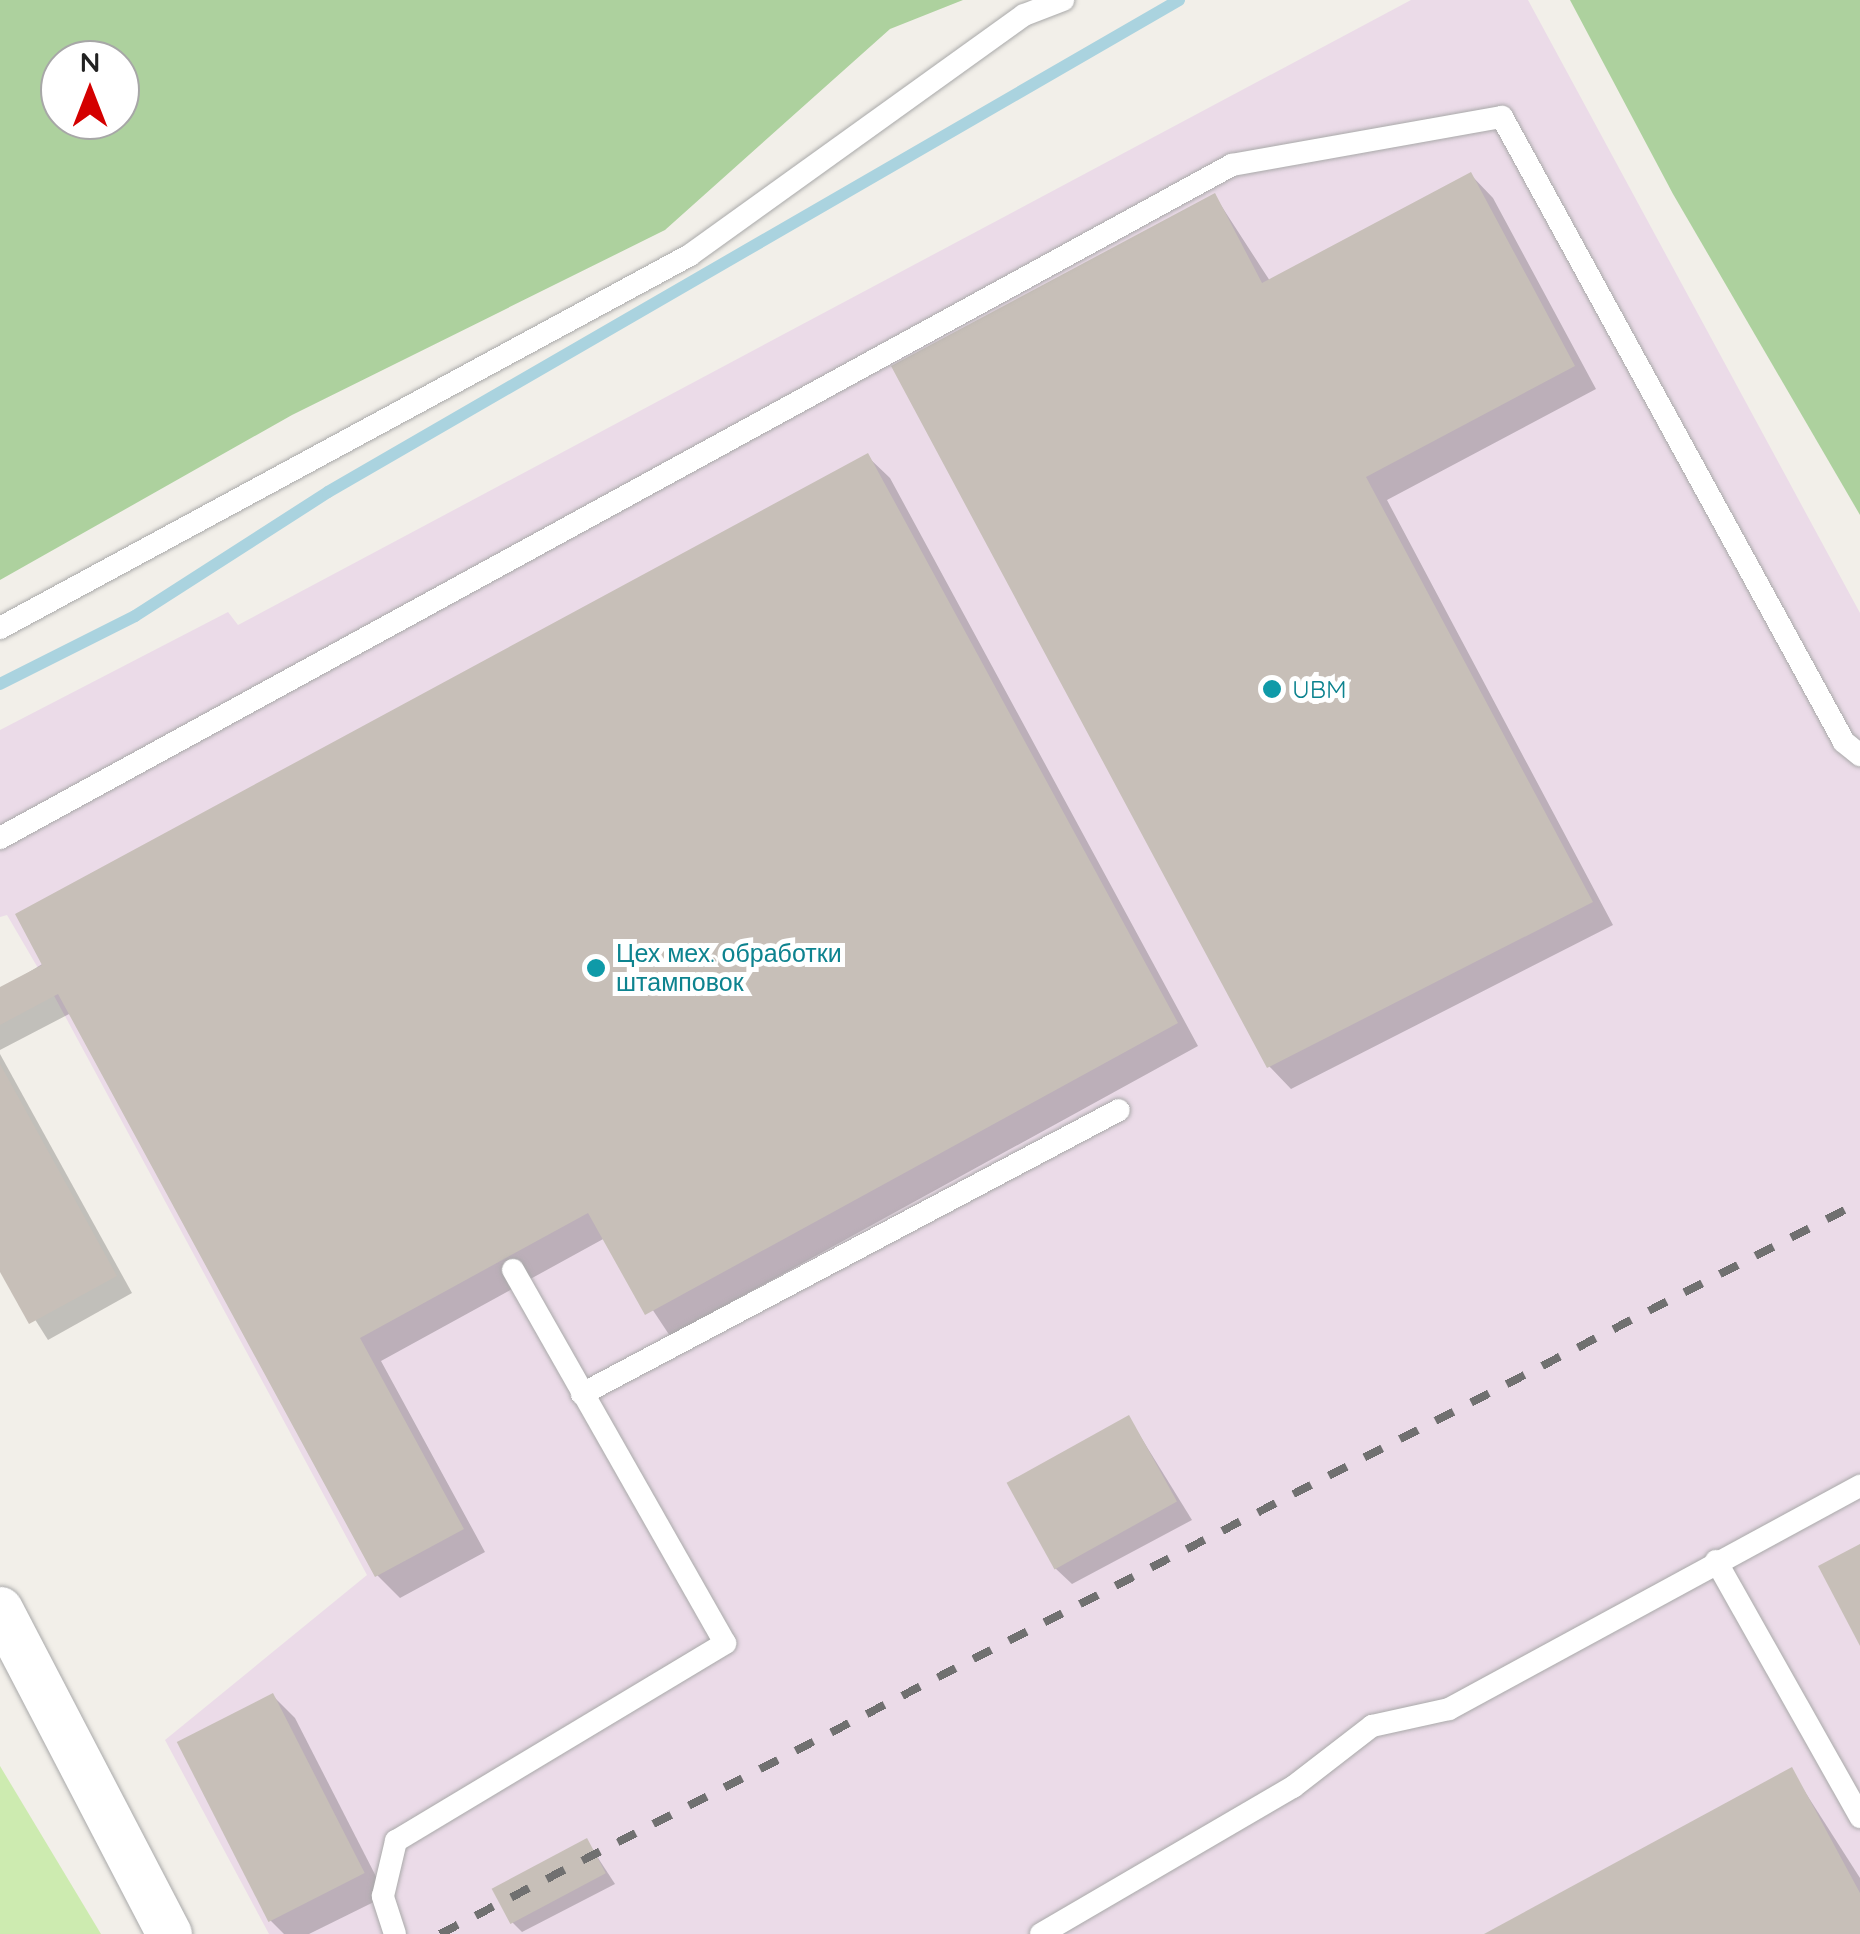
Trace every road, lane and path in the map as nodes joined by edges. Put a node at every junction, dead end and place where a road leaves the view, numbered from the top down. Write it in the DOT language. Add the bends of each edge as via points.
graph roads {
  1 [pos="1063,0"];
  2 [pos="0,628"];
  3 [pos="1860,755"];
  4 [pos="0,838"];
  5 [pos="1120,1110"];
  6 [pos="513,1270"];
  7 [pos="582,1394"];
  8 [pos="1860,1486"];
  9 [pos="1716,1561"];
  10 [pos="0,1609"];
  11 [pos="1857,1805"];
  12 [pos="169,1934"];
  13 [pos="395,1934"];
  14 [pos="1042,1934"];
  1 -- 2 [label="lane" via="1024,15 690,255"];
  3 -- 4 [label="lane" via="1502,116 1232,166"];
  5 -- 7 [label="lane"];
  6 -- 7 [label="lane"];
  7 -- 13 [label="lane" via="726,1643 396,1841 384,1896"];
  8 -- 9 [label="lane"];
  9 -- 11 [label="lane"];
  9 -- 14 [label="lane" via="1449,1709 1372,1726 1292,1786"];
  10 -- 12 [label="street"];
}
